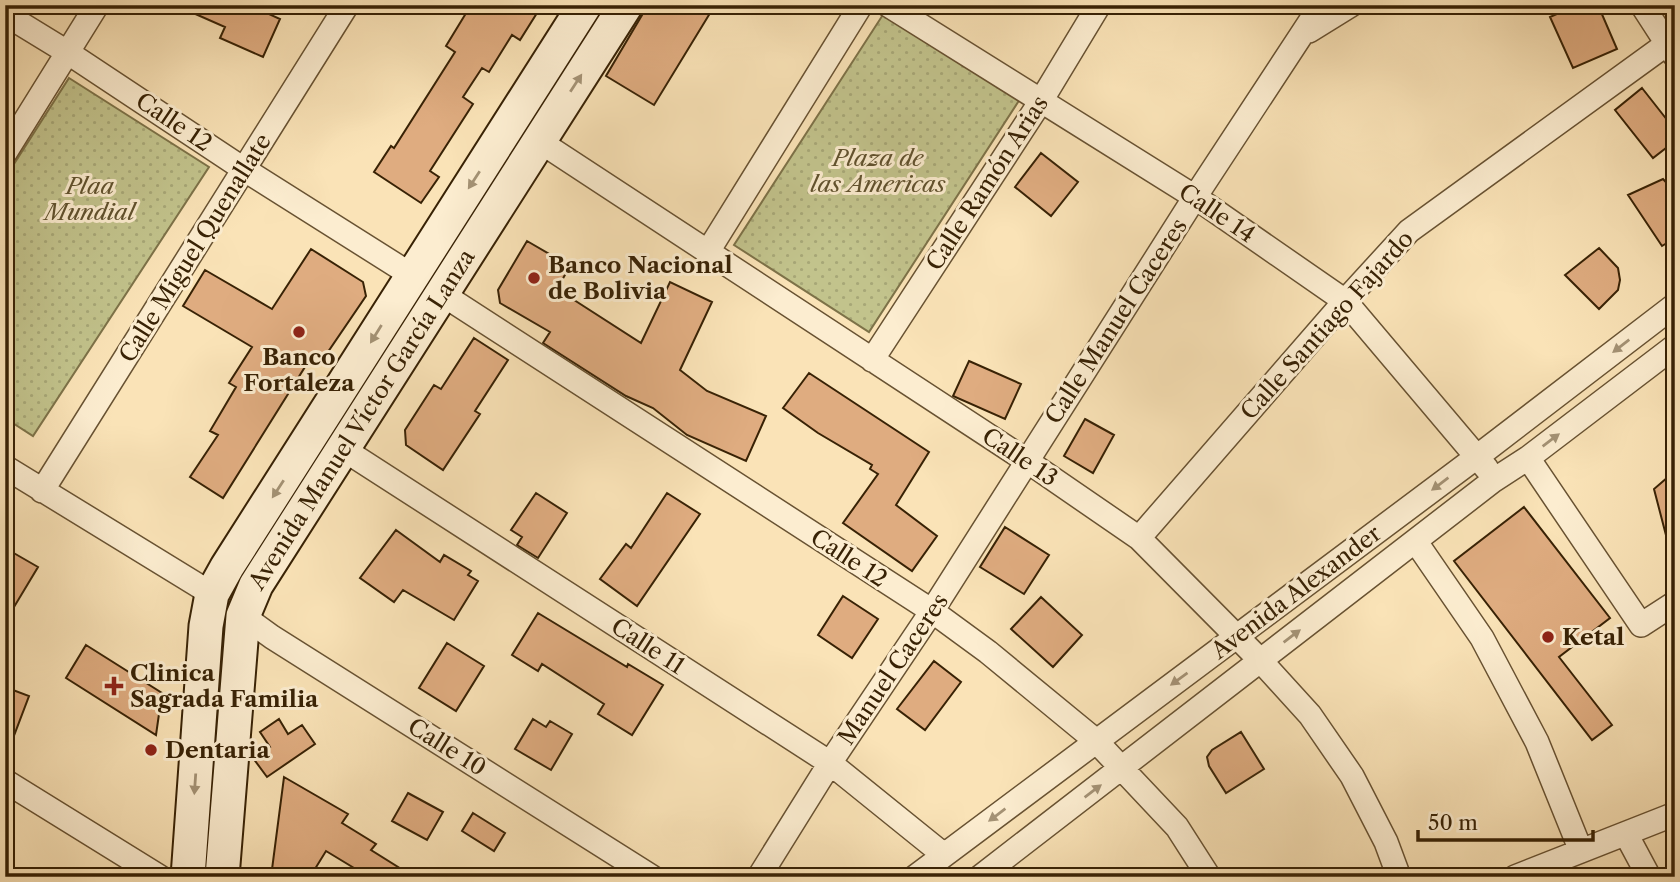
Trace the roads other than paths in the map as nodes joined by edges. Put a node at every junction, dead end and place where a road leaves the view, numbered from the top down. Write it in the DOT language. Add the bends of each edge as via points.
graph roads {
  1 [pos="97,5"];
  2 [pos="347,5"];
  3 [pos="585,5"];
  4 [pos="626,5"];
  5 [pos="861,5"];
  6 [pos="888,5"];
  7 [pos="1099,5"];
  8 [pos="1321,5"];
  9 [pos="1351,5"];
  10 [pos="1642,5"];
  11 [pos="5,14"];
  12 [pos="1303,35"];
  13 [pos="1672,46"];
  14 [pos="67,52"];
  15 [pos="1041,101"];
  16 [pos="511,123"];
  17 [pos="539,141"];
  18 [pos="5,153"];
  19 [pos="245,170"];
  20 [pos="1195,197"];
  21 [pos="707,253"];
  22 [pos="413,276"];
  23 [pos="442,294"];
  24 [pos="1345,301"];
  25 [pos="1675,305"];
  26 [pos="1675,346"];
  27 [pos="872,360"];
  28 [pos="315,431"];
  29 [pos="343,449"];
  30 [pos="1478,456"];
  31 [pos="1528,458"];
  32 [pos="1027,461"];
  33 [pos="5,467"];
  34 [pos="1494,480"];
  35 [pos="42,491"];
  36 [pos="1139,538"];
  37 [pos="1416,542"];
  38 [pos="212,594"];
  39 [pos="1675,603"];
  40 [pos="932,611"];
  41 [pos="243,616"];
  42 [pos="1236,637"];
  43 [pos="1260,660"];
  44 [pos="1095,740"];
  45 [pos="830,763"];
  46 [pos="1122,769"];
  47 [pos="5,781"];
  48 [pos="1675,814"];
  49 [pos="1626,834"];
  50 [pos="1581,851"];
  51 [pos="944,855"];
  52 [pos="1542,873"];
  53 [pos="159,877"];
  54 [pos="188,877"];
  55 [pos="222,877"];
  56 [pos="652,877"];
  57 [pos="759,877"];
  58 [pos="915,877"];
  59 [pos="980,877"];
  60 [pos="1209,877"];
  61 [pos="1399,877"];
  62 [pos="1516,877"];
  63 [pos="1649,877"];
  1 -- 14 [label="street"];
  2 -- 19 [label="street, Calle Miguel Quenallate"];
  3 -- 16 [label="main road, Avenida Manuel Víctor García Lanza"];
  17 -- 4 [label="main road, Avenida Manuel Víctor García Lanza, one-way"];
  5 -- 21 [label="street"];
  6 -- 15 [label="street, Calle 14"];
  7 -- 15 [label="street, Calle Ramón Arias"];
  8 -- 12 [label="street, Calle Manuel Caceres"];
  9 -- 12 [label="street"];
  10 -- 13 [label="street"];
  11 -- 14 [label="street, Calle 12"];
  12 -- 20 [label="street, Calle Manuel Caceres"];
  13 -- 24 [label="street, Calle Santiago Fajardo" via="1409,230"];
  14 -- 18 [label="street"];
  14 -- 19 [label="street, Calle 12"];
  15 -- 20 [label="street, Calle 14"];
  15 -- 27 [label="street, Calle Ramón Arias"];
  16 -- 17 [label="main road"];
  16 -- 22 [label="main road, Avenida Manuel Víctor García Lanza, one-way"];
  17 -- 21 [label="street, Calle 13"];
  17 -- 23 [label="main road, Avenida Manuel Víctor García Lanza"];
  19 -- 22 [label="street, Calle 12"];
  19 -- 35 [label="street, Calle Miguel Quenallate"];
  20 -- 24 [label="street, Calle 14"];
  20 -- 32 [label="street, Calle Manuel Caceres"];
  21 -- 27 [label="street, Calle 13"];
  22 -- 23 [label="main road"];
  22 -- 28 [label="main road, Avenida Manuel Víctor García Lanza, one-way"];
  23 -- 29 [label="main road, Avenida Manuel Víctor García Lanza"];
  23 -- 40 [label="street, Calle 12"];
  24 -- 30 [label="street, Calle 14"];
  24 -- 36 [label="street, Calle Santiago Fajardo"];
  25 -- 30 [label="street, Avenida Alexander, one-way"];
  31 -- 26 [label="street, Avenida Alexander, one-way"];
  27 -- 32 [label="street, Calle 13"];
  28 -- 29 [label="main road"];
  28 -- 38 [label="main road, Avenida Manuel Víctor García Lanza, one-way"];
  29 -- 41 [label="main road, Avenida Manuel Víctor García Lanza" via="256,585"];
  29 -- 45 [label="street, Calle 11"];
  30 -- 34 [label="street, Calle 14"];
  30 -- 42 [label="street, Avenida Alexander, one-way"];
  31 -- 34 [label="street, Avenida Alexander"];
  31 -- 39 [label="street" via="1641,625"];
  32 -- 36 [label="street, Calle 13"];
  32 -- 40 [label="street, Manuel Caceres"];
  33 -- 35 [label="street"];
  34 -- 37 [label="street, Avenida Alexander"];
  35 -- 38 [label="street"];
  36 -- 42 [label="street, Calle 13"];
  43 -- 37 [label="street, Avenida Alexander, one-way"];
  37 -- 50 [label="street" via="1482,638 1537,742"];
  38 -- 41 [label="main road"];
  38 -- 54 [label="main road, Avenida Manuel Víctor García Lanza, one-way"];
  40 -- 44 [label="street, Calle 12"];
  40 -- 45 [label="street, Manuel Caceres"];
  41 -- 55 [label="main road, Avenida Manuel Víctor García Lanza"];
  41 -- 56 [label="street, Calle 10"];
  42 -- 43 [label="street, Calle 13"];
  42 -- 44 [label="street, Avenida Alexander, one-way"];
  43 -- 46 [label="street, Avenida Alexander"];
  43 -- 61 [label="street, Calle 13" via="1310,715 1352,776"];
  44 -- 46 [label="street, Calle 12"];
  44 -- 51 [label="street, Avenida Alexander, one-way"];
  45 -- 51 [label="street, Calle 11"];
  45 -- 57 [label="street, Manuel Caceres"];
  59 -- 46 [label="street, Avenida Alexander, one-way"];
  46 -- 60 [label="street, Calle 12" via="1177,827"];
  47 -- 53 [label="street"];
  48 -- 49 [label="street"];
  49 -- 50 [label="street"];
  49 -- 63 [label="street"];
  50 -- 52 [label="street"];
  51 -- 58 [label="street, Avenida Alexander"];
  52 -- 62 [label="street"];
}
